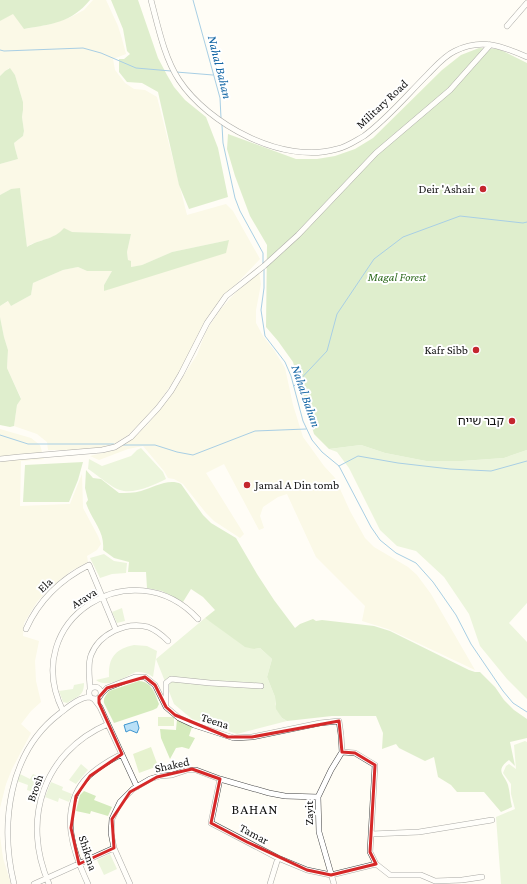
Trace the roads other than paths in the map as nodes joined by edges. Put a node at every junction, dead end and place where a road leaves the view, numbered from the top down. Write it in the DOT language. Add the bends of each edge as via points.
graph roads {
  1 [pos="151,0"];
  2 [pos="527,3"];
  3 [pos="507,26"];
  4 [pos="490,45"];
  5 [pos="527,57"];
  6 [pos="0,459"];
  7 [pos="102,597"];
  8 [pos="198,619"];
  9 [pos="26,629"];
  10 [pos="116,630"];
  11 [pos="168,641"];
  12 [pos="89,675"];
  13 [pos="261,686"];
  14 [pos="97,687"];
  15 [pos="107,688"];
  16 [pos="94,695"];
  17 [pos="166,706"];
  18 [pos="63,711"];
  19 [pos="108,724"];
  20 [pos="342,752"];
  21 [pos="122,754"];
  22 [pos="220,778"];
  23 [pos="137,787"];
  24 [pos="318,797"];
  25 [pos="492,820"];
  26 [pos="371,834"];
  27 [pos="114,848"];
  28 [pos="278,858"];
  29 [pos="79,864"];
  30 [pos="376,864"];
  31 [pos="331,875"];
  32 [pos="482,877"];
  33 [pos="46,878"];
  34 [pos="14,884"];
  35 [pos="34,884"];
  36 [pos="49,884"];
  37 [pos="88,884"];
  38 [pos="130,884"];
  39 [pos="270,884"];
  40 [pos="334,884"];
  1 -- 4 [label="street, Military Road" via="166,52 179,79 190,94 212,114 240,133 263,143 298,152 336,150 348,145 384,119 454,51"];
  2 -- 3 [label="street"];
  4 -- 5 [label="street, Military Road" via="504,47"];
  4 -- 6 [label="street" via="450,90 376,153 298,235 226,296 207,323 171,391 131,437 115,447 102,450"];
  7 -- 8 [label="street, Arava" via="136,590 149,592 166,596 179,603"];
  7 -- 9 [label="street, Ela" via="89,565 70,576 47,596"];
  7 -- 10 [label="street"];
  7 -- 18 [label="street, Arava" via="72,618 57,644 52,672 56,694"];
  10 -- 11 [label="street" via="134,626 146,627 158,632"];
  10 -- 12 [label="street" via="104,637 95,648 90,660"];
  12 -- 14 [label="street"];
  12 -- 16 [label="street"];
  13 -- 17 [label="street" via="171,679 166,683"];
  14 -- 15 [label="street, Teena"];
  14 -- 16 [label="street" via="100,690"];
  14 -- 16 [label="street, Teena" via="93,687"];
  15 -- 16 [label="street, Teena"];
  15 -- 17 [label="street, Teena" via="145,677 155,685"];
  16 -- 18 [label="street, Teena" via="83,698"];
  16 -- 19 [label="street"];
  17 -- 20 [label="street, Teena" via="189,723 234,738 339,721"];
  18 -- 34 [label="street, Teena" via="34,739 18,764 9,788 4,811 3,838"];
  19 -- 21 [label="street"];
  19 -- 33 [label="street, Brosh" via="70,747 54,768 42,793 38,813 38,838"];
  20 -- 24 [label="street, Zayit"];
  20 -- 26 [label="street" via="355,754 375,765"];
  21 -- 23 [label="street"];
  21 -- 29 [label="street, Shikma" via="101,766 90,776 76,796 72,808 71,833"];
  22 -- 23 [label="street, Shaked" via="192,769 156,777"];
  22 -- 24 [label="street, Shaked" via="278,794"];
  22 -- 28 [label="street, Tamar" via="211,823"];
  23 -- 27 [label="street, Shaked" via="123,798 113,817 111,833"];
  24 -- 31 [label="street, Zayit" via="319,832"];
  25 -- 26 [label="street" via="419,832"];
  26 -- 30 [label="street" via="370,852"];
  27 -- 29 [label="street"];
  27 -- 38 [label="street, Shaked"];
  28 -- 31 [label="street, Tamar" via="307,870"];
  28 -- 39 [label="street"];
  29 -- 33 [label="street"];
  29 -- 37 [label="street, Shikma"];
  30 -- 31 [label="street"];
  30 -- 32 [label="street" via="390,875 421,875 435,881"];
  31 -- 40 [label="street, Zayit"];
  33 -- 35 [label="street"];
  33 -- 36 [label="street, Brosh"];
}
